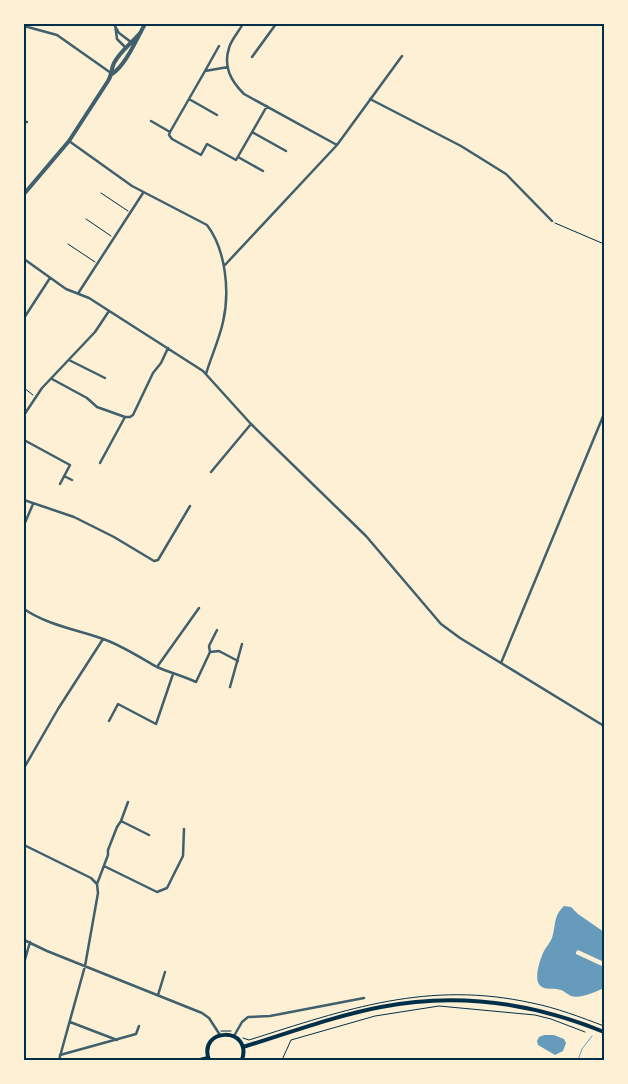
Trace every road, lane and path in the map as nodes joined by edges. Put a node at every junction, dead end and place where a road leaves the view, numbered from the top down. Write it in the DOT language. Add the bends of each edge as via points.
graph roads {
  1 [pos="145,24"];
  2 [pos="243,24"];
  3 [pos="276,24"];
  4 [pos="290,24"];
  5 [pos="296,24"];
  6 [pos="115,25"];
  7 [pos="24,26"];
  8 [pos="140,32"];
  9 [pos="131,42"];
  10 [pos="133,46"];
  11 [pos="219,46"];
  12 [pos="125,47"];
  13 [pos="402,56"];
  14 [pos="252,57"];
  15 [pos="228,67"];
  16 [pos="204,71"];
  17 [pos="112,74"];
  18 [pos="189,99"];
  19 [pos="370,99"];
  20 [pos="267,106"];
  21 [pos="217,115"];
  22 [pos="151,121"];
  23 [pos="170,132"];
  24 [pos="252,132"];
  25 [pos="70,141"];
  26 [pos="337,146"];
  27 [pos="286,151"];
  28 [pos="238,157"];
  29 [pos="263,171"];
  30 [pos="144,193"];
  31 [pos="24,194"];
  32 [pos="102,194"];
  33 [pos="131,213"];
  34 [pos="86,219"];
  35 [pos="552,221"];
  36 [pos="114,238"];
  37 [pos="68,244"];
  38 [pos="604,244"];
  39 [pos="24,259"];
  40 [pos="97,264"];
  41 [pos="224,266"];
  42 [pos="50,278"];
  43 [pos="78,293"];
  44 [pos="109,310"];
  45 [pos="24,318"];
  46 [pos="168,348"];
  47 [pos="69,360"];
  48 [pos="206,374"];
  49 [pos="105,378"];
  50 [pos="51,379"];
  51 [pos="24,388"];
  52 [pos="36,396"];
  53 [pos="604,414"];
  54 [pos="24,415"];
  55 [pos="125,417"];
  56 [pos="251,424"];
  57 [pos="24,440"];
  58 [pos="100,463"];
  59 [pos="211,472"];
  60 [pos="64,476"];
  61 [pos="72,480"];
  62 [pos="60,484"];
  63 [pos="24,500"];
  64 [pos="33,504"];
  65 [pos="190,506"];
  66 [pos="24,525"];
  67 [pos="199,608"];
  68 [pos="24,609"];
  69 [pos="217,630"];
  70 [pos="103,639"];
  71 [pos="242,644"];
  72 [pos="210,652"];
  73 [pos="238,660"];
  74 [pos="501,663"];
  75 [pos="158,667"];
  76 [pos="173,674"];
  77 [pos="230,687"];
  78 [pos="109,721"];
  79 [pos="604,726"];
  80 [pos="24,768"];
  81 [pos="128,802"];
  82 [pos="121,821"];
  83 [pos="184,829"];
  84 [pos="149,834"];
  85 [pos="24,845"];
  86 [pos="104,866"];
  87 [pos="97,884"];
  88 [pos="24,940"];
  89 [pos="30,942"];
  90 [pos="24,963"];
  91 [pos="85,966"];
  92 [pos="165,972"];
  93 [pos="158,995"];
  94 [pos="364,998"];
  95 [pos="70,1022"];
  96 [pos="139,1026"];
  97 [pos="604,1026"];
  98 [pos="585,1032"];
  99 [pos="604,1032"];
  100 [pos="234,1034"];
  101 [pos="220,1035"];
  102 [pos="117,1040"];
  103 [pos="243,1047"];
  104 [pos="60,1055"];
  105 [pos="208,1059"];
  106 [pos="59,1060"];
  107 [pos="200,1060"];
  108 [pos="242,1060"];
  109 [pos="282,1060"];
  1 -- 8 [label="street"];
  2 -- 15 [label="street" via="229,47"];
  3 -- 14 [label="street"];
  4 -- 5 [label="street"];
  6 -- 9 [label="street" via="119,33"];
  6 -- 12 [label="street" via="117,39"];
  7 -- 17 [label="street" via="57,35"];
  8 -- 9 [label="street"];
  8 -- 10 [label="street"];
  9 -- 10 [label="street"];
  9 -- 12 [label="street"];
  10 -- 12 [label="street"];
  10 -- 17 [label="street"];
  11 -- 16 [label="street"];
  12 -- 17 [label="street" via="113,65"];
  13 -- 19 [label="street"];
  15 -- 16 [label="street"];
  15 -- 20 [label="street" via="232,81 244,94"];
  16 -- 18 [label="street"];
  17 -- 25 [label="street"];
  18 -- 21 [label="street"];
  18 -- 23 [label="street"];
  19 -- 26 [label="street"];
  19 -- 35 [label="street" via="461,146 506,174"];
  20 -- 24 [label="street"];
  20 -- 26 [label="street"];
  22 -- 23 [label="street"];
  23 -- 28 [label="street" via="172,139 201,155 207,144 236,160"];
  24 -- 27 [label="street"];
  24 -- 28 [label="street"];
  25 -- 30 [label="street"];
  25 -- 31 [label="street"];
  26 -- 41 [label="street"];
  28 -- 29 [label="street"];
  30 -- 33 [label="street"];
  30 -- 41 [label="street" via="207,226 213,233"];
  32 -- 33 [label="path"];
  33 -- 36 [label="street"];
  34 -- 36 [label="path"];
  35 -- 38 [label="path"];
  36 -- 40 [label="street"];
  37 -- 40 [label="path"];
  39 -- 42 [label="street"];
  40 -- 43 [label="street"];
  41 -- 48 [label="street" via="223,321"];
  42 -- 43 [label="street"];
  42 -- 45 [label="street"];
  43 -- 44 [label="street"];
  44 -- 46 [label="street"];
  44 -- 47 [label="street" via="95,332"];
  46 -- 48 [label="street"];
  46 -- 55 [label="street" via="133,415"];
  47 -- 49 [label="street"];
  47 -- 50 [label="street"];
  48 -- 56 [label="street"];
  50 -- 52 [label="street"];
  50 -- 55 [label="street" via="87,398 97,408"];
  51 -- 52 [label="path"];
  52 -- 54 [label="street"];
  53 -- 74 [label="street"];
  55 -- 58 [label="street"];
  56 -- 59 [label="street"];
  56 -- 74 [label="street" via="366,536 440,624"];
  57 -- 60 [label="street" via="70,465"];
  60 -- 61 [label="street"];
  60 -- 62 [label="street"];
  63 -- 64 [label="street"];
  64 -- 65 [label="street" via="74,517 154,561 158,560"];
  64 -- 66 [label="street"];
  67 -- 75 [label="street"];
  68 -- 70 [label="street" via="34,616"];
  69 -- 72 [label="street" via="209,646"];
  70 -- 75 [label="street"];
  70 -- 80 [label="street"];
  71 -- 73 [label="street"];
  72 -- 73 [label="street" via="218,651"];
  72 -- 76 [label="street" via="196,682"];
  73 -- 77 [label="street"];
  74 -- 79 [label="street"];
  75 -- 76 [label="street"];
  76 -- 78 [label="street" via="156,724 118,704"];
  81 -- 82 [label="street"];
  82 -- 84 [label="street"];
  82 -- 86 [label="street"];
  83 -- 86 [label="street" via="182,856 167,888 157,892"];
  85 -- 87 [label="street"];
  86 -- 87 [label="street"];
  87 -- 91 [label="street"];
  88 -- 89 [label="street"];
  89 -- 90 [label="street"];
  89 -- 91 [label="street"];
  91 -- 93 [label="street"];
  91 -- 95 [label="street"];
  92 -- 93 [label="street"];
  93 -- 101 [label="street" via="206,1015"];
  94 -- 100 [label="street" via="248,1018"];
  95 -- 102 [label="street"];
  95 -- 104 [label="street"];
  96 -- 102 [label="street" via="136,1034"];
  97 -- 100 [label="path" via="526,1001 445,994 373,1003 249,1040"];
  98 -- 109 [label="path" via="535,1016 432,1007 371,1017 291,1040"];
  99 -- 103 [label="main road" via="529,1008 491,1002 441,1000 368,1010"];
  100 -- 101 [label="main road"];
  100 -- 103 [label="main road"];
  101 -- 105 [label="main road" via="209,1044"];
  102 -- 104 [label="street"];
  103 -- 108 [label="main road"];
  104 -- 106 [label="street"];
  105 -- 107 [label="main road"];
}
